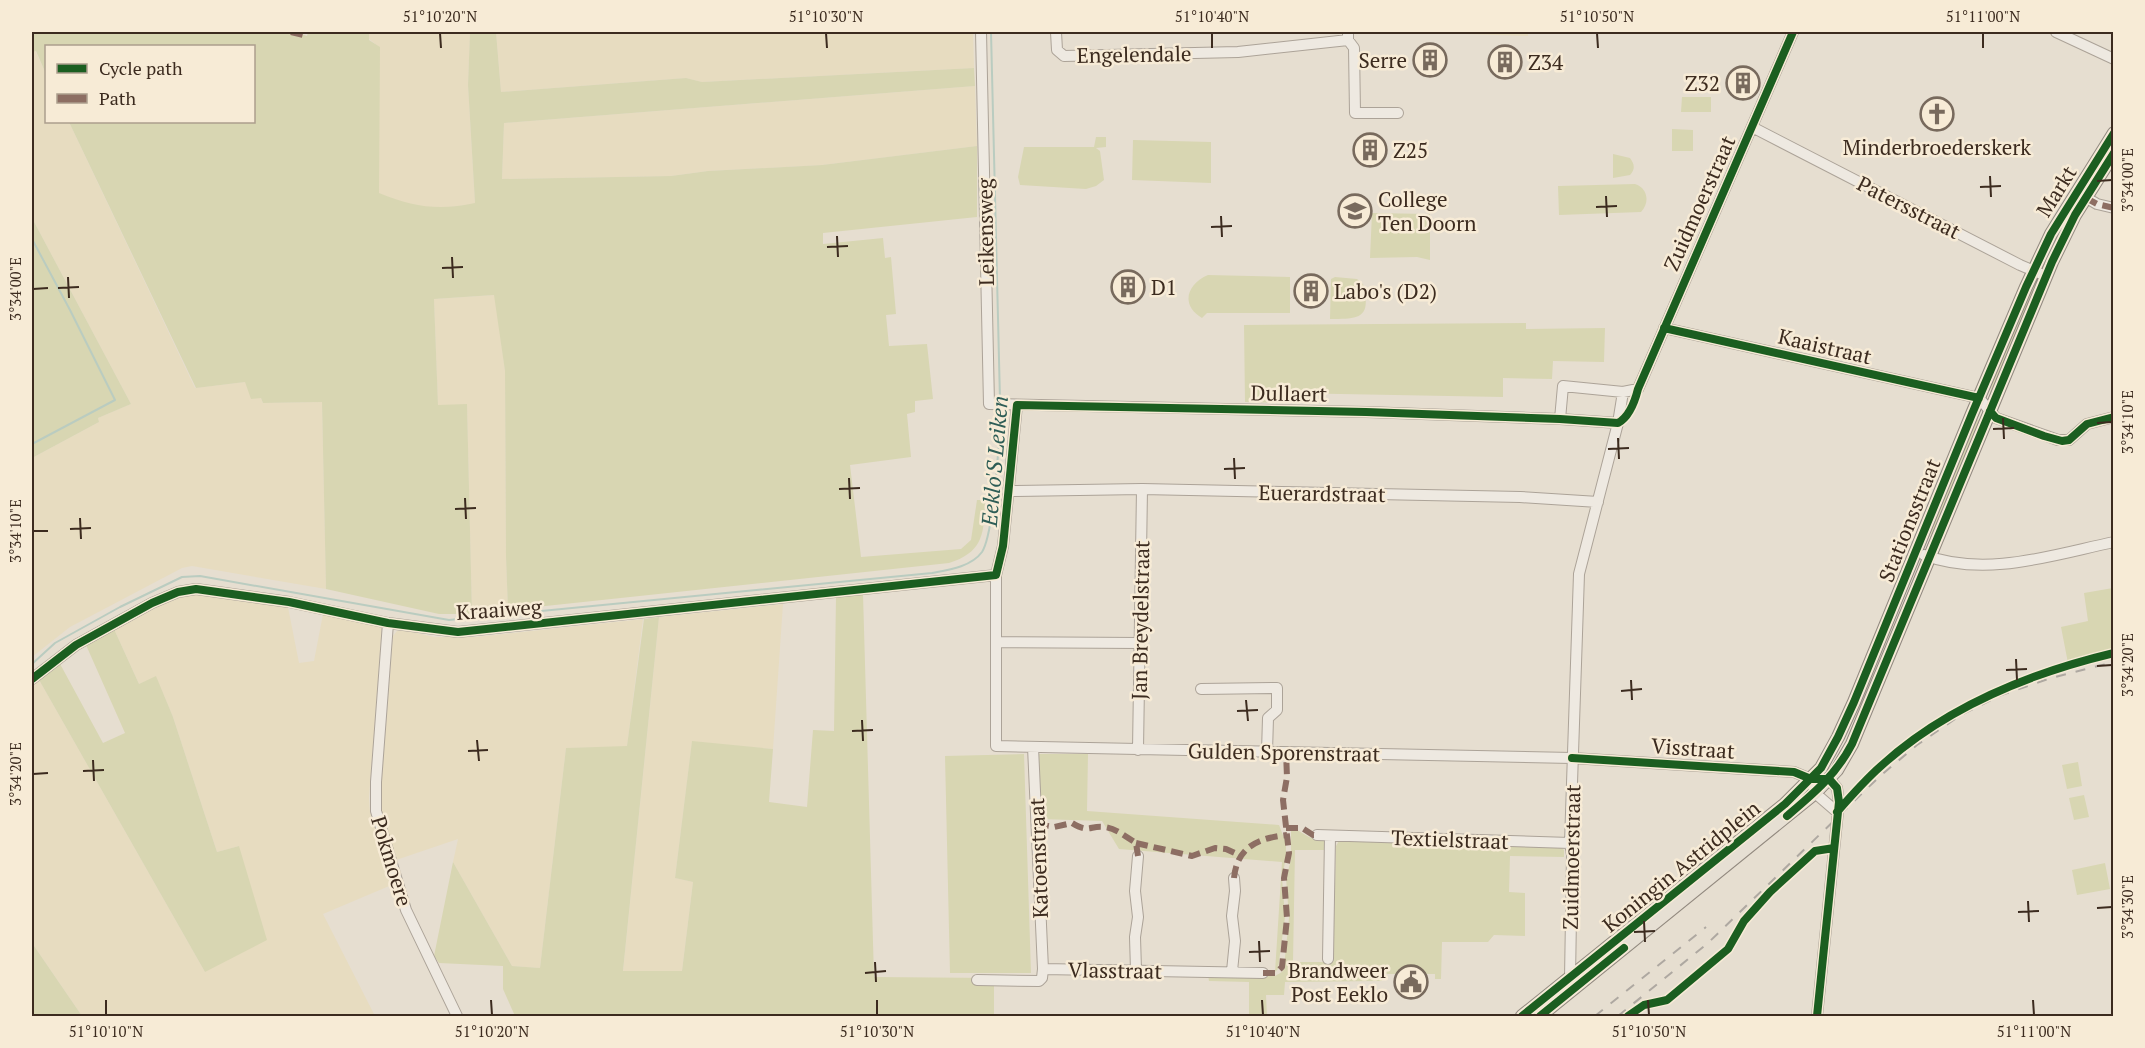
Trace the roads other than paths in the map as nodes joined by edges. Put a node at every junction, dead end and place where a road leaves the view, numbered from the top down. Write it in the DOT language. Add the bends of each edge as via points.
graph roads {
  1 [pos="981,32"];
  2 [pos="1056,32"];
  3 [pos="1793,32"];
  4 [pos="2058,32"];
  5 [pos="1348,36"];
  6 [pos="2114,59"];
  7 [pos="1398,113"];
  8 [pos="1752,127"];
  9 [pos="2114,133"];
  10 [pos="2114,153"];
  11 [pos="2081,195"];
  12 [pos="2114,208"];
  13 [pos="2034,270"];
  14 [pos="2046,276"];
  15 [pos="1664,328"];
  16 [pos="1623,392"];
  17 [pos="1979,398"];
  18 [pos="1012,405"];
  19 [pos="1990,411"];
  20 [pos="2114,417"];
  21 [pos="1560,418"];
  22 [pos="1618,423"];
  23 [pos="1142,489"];
  24 [pos="1010,491"];
  25 [pos="1598,502"];
  26 [pos="2114,542"];
  27 [pos="1916,552"];
  28 [pos="1929,557"];
  29 [pos="996,575"];
  30 [pos="388,622"];
  31 [pos="996,642"];
  32 [pos="1140,643"];
  33 [pos="1875,652"];
  34 [pos="1889,654"];
  35 [pos="32,679"];
  36 [pos="1201,689"];
  37 [pos="1033,747"];
  38 [pos="1138,750"];
  39 [pos="1267,752"];
  40 [pos="1572,758"];
  41 [pos="1811,778"];
  42 [pos="1830,779"];
  43 [pos="1815,793"];
  44 [pos="1837,812"];
  45 [pos="1317,835"];
  46 [pos="1330,836"];
  47 [pos="1570,843"];
  48 [pos="1138,856"];
  49 [pos="1234,878"];
  50 [pos="1328,959"];
  51 [pos="1043,969"];
  52 [pos="1136,970"];
  53 [pos="1232,971"];
  54 [pos="1263,973"];
  55 [pos="977,980"];
  56 [pos="1573,982"];
  57 [pos="457,1017"];
  58 [pos="1522,1017"];
  59 [pos="1540,1017"];
  60 [pos="1817,1017"];
  1 -- 18 [label="street, Leikensweg" via="989,404"];
  2 -- 5 [label="street, Engelendale" via="1057,50 1064,56 1238,52"];
  3 -- 8 [label="street, Zuidmoerstraat"];
  4 -- 6 [label="street"];
  5 -- 7 [label="street" via="1354,48 1355,112"];
  8 -- 13 [label="street, Patersstraat"];
  8 -- 15 [label="street, Zuidmoerstraat"];
  9 -- 11 [label="main road, Markt"];
  10 -- 11 [label="main road, Markt"];
  11 -- 12 [label="street, Markt"];
  11 -- 13 [label="main road, Markt" via="2051,234"];
  11 -- 14 [label="main road, Stationsstraat"];
  13 -- 14 [label="street, Patersstraat"];
  13 -- 17 [label="main road, Stationsstraat"];
  14 -- 19 [label="main road, Stationsstraat"];
  15 -- 16 [label="street, Zuidmoerstraat" via="1638,389"];
  15 -- 17 [label="street, Kaaistraat"];
  16 -- 21 [label="street" via="1563,386"];
  16 -- 22 [label="street, Zuidmoerstraat"];
  17 -- 19 [label="street"];
  17 -- 27 [label="main road, Stationsstraat"];
  18 -- 21 [label="street, Dullaert"];
  18 -- 24 [label="street"];
  19 -- 20 [label="street" via="1996,418 2062,441 2069,440 2087,424"];
  19 -- 28 [label="main road, Stationsstraat"];
  21 -- 22 [label="street, Dullaert"];
  22 -- 25 [label="street, Zuidmoerstraat"];
  23 -- 24 [label="street, Euerardstraat"];
  23 -- 25 [label="street, Euerardstraat"];
  23 -- 32 [label="street, Jan Breydelstraat"];
  24 -- 29 [label="street"];
  25 -- 40 [label="street, Zuidmoerstraat" via="1579,574"];
  26 -- 28 [label="street" via="2010,564 1952,563"];
  27 -- 28 [label="street, Stationsstraat"];
  27 -- 33 [label="main road, Stationsstraat"];
  28 -- 34 [label="main road, Stationsstraat"];
  29 -- 30 [label="street, Kraaiweg" via="467,632"];
  29 -- 31 [label="street"];
  30 -- 35 [label="street, Kraaiweg" via="196,589 152,603 76,645"];
  30 -- 57 [label="street, Pokmoere" via="376,811 406,910"];
  31 -- 32 [label="street"];
  31 -- 37 [label="street, Gulden Sporenstraat" via="996,746"];
  32 -- 38 [label="street, Jan Breydelstraat"];
  33 -- 34 [label="street"];
  33 -- 41 [label="main road, Stationsstraat" via="1838,737"];
  34 -- 42 [label="main road, Stationsstraat" via="1852,744"];
  36 -- 39 [label="street" via="1277,688 1277,710 1268,718"];
  37 -- 38 [label="street, Gulden Sporenstraat"];
  37 -- 51 [label="street, Katoenstraat"];
  38 -- 39 [label="street, Gulden Sporenstraat"];
  39 -- 40 [label="street, Gulden Sporenstraat"];
  40 -- 41 [label="street, Visstraat" via="1794,772"];
  40 -- 47 [label="street, Zuidmoerstraat"];
  41 -- 42 [label="street, Visstraat"];
  41 -- 43 [label="street"];
  41 -- 56 [label="main road, Koningin Astridplein"];
  42 -- 43 [label="main road, Koningin Astridplein"];
  42 -- 44 [label="street" via="1838,792"];
  43 -- 44 [label="street"];
  43 -- 56 [label="main road, Koningin Astridplein"];
  44 -- 60 [label="street"];
  45 -- 46 [label="street, Textielstraat"];
  46 -- 47 [label="street, Textielstraat"];
  46 -- 50 [label="street"];
  47 -- 56 [label="street, Zuidmoerstraat"];
  48 -- 52 [label="street"];
  49 -- 53 [label="street"];
  51 -- 52 [label="street, Vlasstraat"];
  51 -- 55 [label="street, Vlasstraat" via="1039,981"];
  52 -- 53 [label="street, Vlasstraat"];
  53 -- 54 [label="street, Vlasstraat"];
  56 -- 58 [label="main road"];
  56 -- 59 [label="main road"];
}
